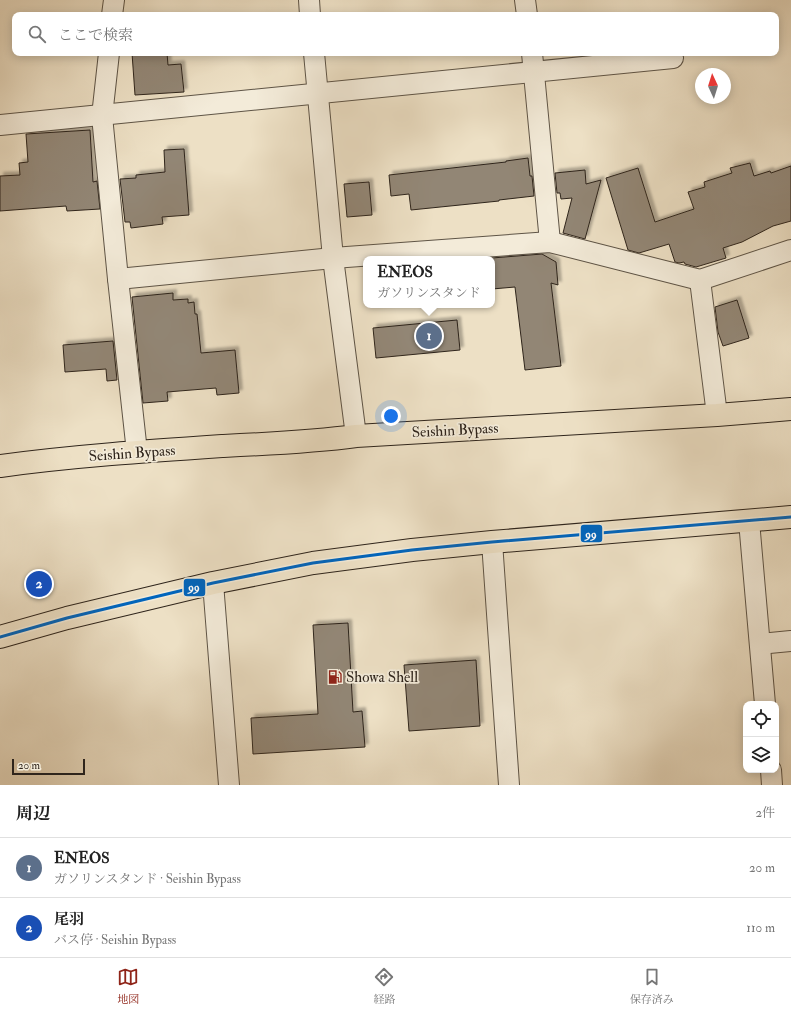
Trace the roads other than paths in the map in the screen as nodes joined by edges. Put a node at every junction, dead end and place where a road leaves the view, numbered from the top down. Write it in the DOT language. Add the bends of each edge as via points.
graph roads {
  1 [pos="114,0"];
  2 [pos="309,0"];
  3 [pos="525,0"];
  4 [pos="112,12"];
  5 [pos="310,12"];
  6 [pos="527,12"];
  7 [pos="109,56"];
  8 [pos="314,56"];
  9 [pos="673,58"];
  10 [pos="534,62"];
  11 [pos="318,94"];
  12 [pos="102,116"];
  13 [pos="0,125"];
  14 [pos="550,242"];
  15 [pos="791,250"];
  16 [pos="333,258"];
  17 [pos="118,279"];
  18 [pos="700,280"];
  19 [pos="791,409"];
  20 [pos="716,415"];
  21 [pos="356,436"];
  22 [pos="137,452"];
  23 [pos="0,466"];
  24 [pos="791,517"];
  25 [pos="749,521"];
  26 [pos="492,542"];
  27 [pos="213,583"];
  28 [pos="0,638"];
  29 [pos="791,641"];
  30 [pos="760,644"];
  31 [pos="765,701"];
  32 [pos="771,773"];
  33 [pos="229,785"];
  34 [pos="509,785"];
  35 [pos="772,785"];
  1 -- 4 [label="street"];
  2 -- 5 [label="street"];
  3 -- 6 [label="street"];
  7 -- 12 [label="street"];
  8 -- 11 [label="street"];
  9 -- 10 [label="street"];
  10 -- 11 [label="street"];
  10 -- 14 [label="street"];
  11 -- 12 [label="street"];
  11 -- 16 [label="street"];
  12 -- 13 [label="street"];
  12 -- 17 [label="street"];
  14 -- 16 [label="street"];
  14 -- 18 [label="street"];
  15 -- 18 [label="street"];
  16 -- 17 [label="street"];
  16 -- 21 [label="street"];
  17 -- 22 [label="street"];
  18 -- 20 [label="street"];
  19 -- 20 [label="highway, Seishin Bypass"];
  20 -- 21 [label="highway, Seishin Bypass"];
  21 -- 22 [label="highway, Seishin Bypass"];
  22 -- 23 [label="highway, Seishin Bypass" via="39,460"];
  24 -- 25 [label="highway"];
  25 -- 26 [label="highway"];
  25 -- 30 [label="street"];
  26 -- 27 [label="highway" via="313,563"];
  26 -- 34 [label="street"];
  27 -- 28 [label="highway" via="67,618"];
  27 -- 33 [label="street"];
  29 -- 30 [label="street"];
  30 -- 31 [label="street"];
  32 -- 35 [label="street"];
}
